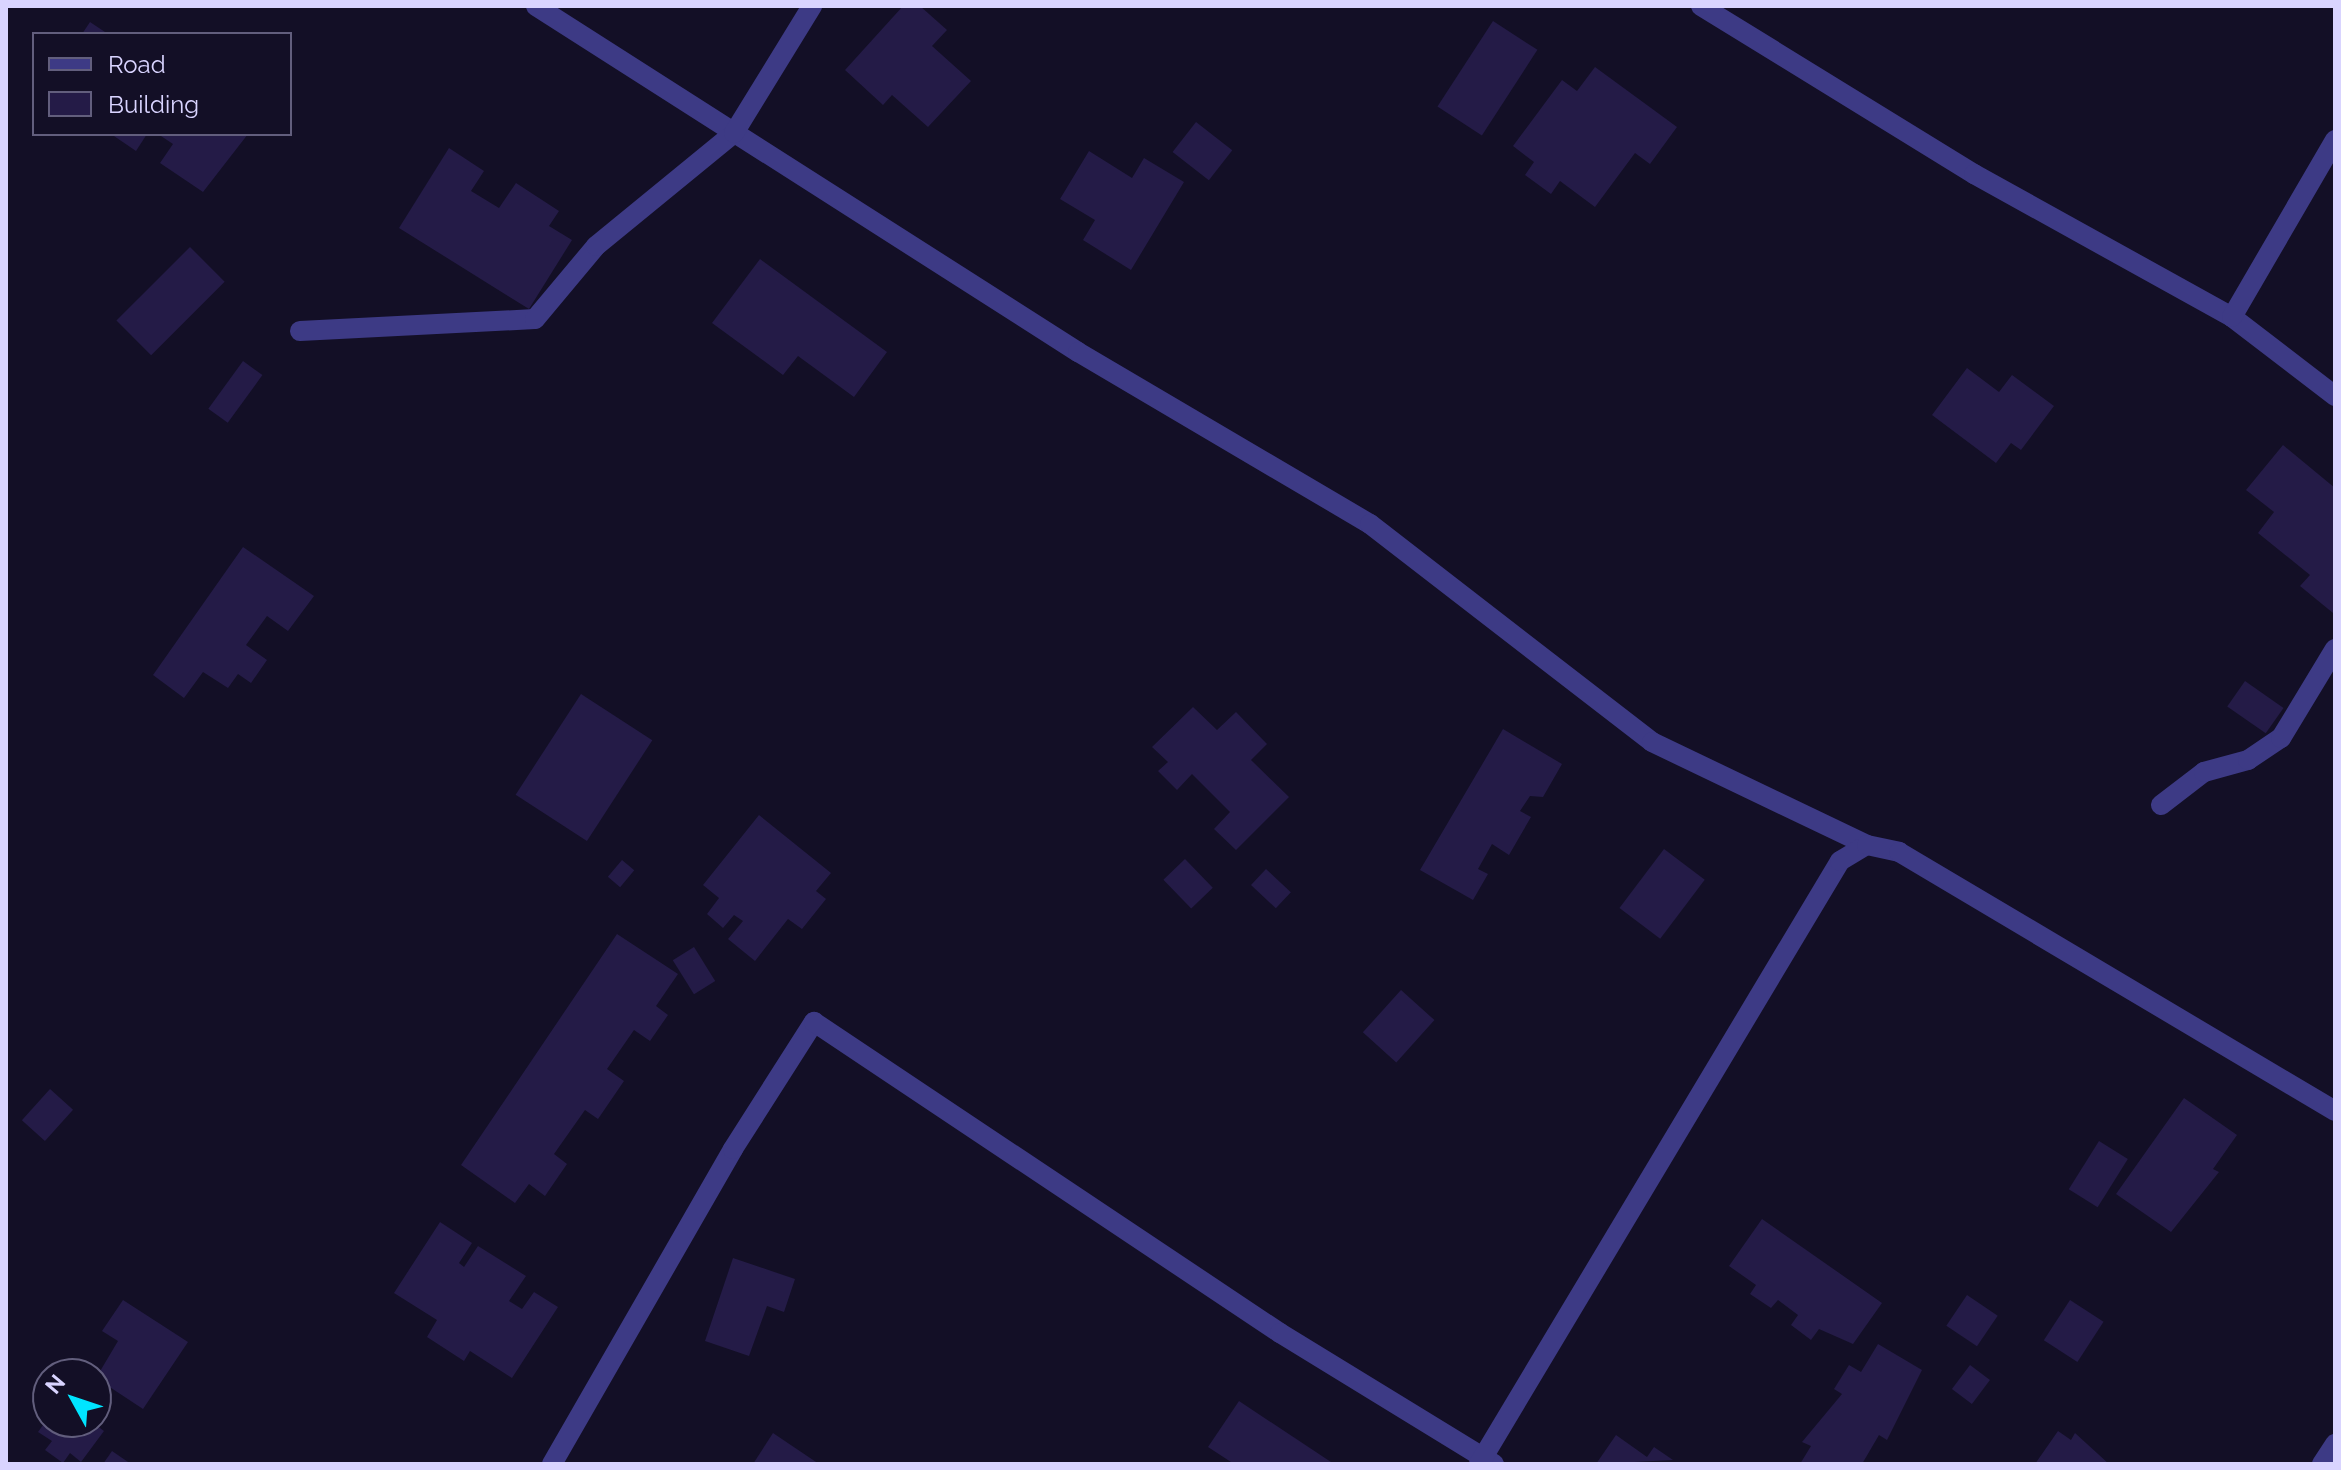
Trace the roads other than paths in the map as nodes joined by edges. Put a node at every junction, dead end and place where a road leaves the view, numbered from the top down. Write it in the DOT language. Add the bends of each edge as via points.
graph roads {
  1 [pos="536,6"];
  2 [pos="812,6"];
  3 [pos="1701,6"];
  4 [pos="734,133"];
  5 [pos="2335,140"];
  6 [pos="2232,317"];
  7 [pos="300,331"];
  8 [pos="2335,396"];
  9 [pos="2335,649"];
  10 [pos="2161,805"];
  11 [pos="1867,845"];
  12 [pos="2335,1111"];
  13 [pos="2335,1444"];
  14 [pos="1485,1462"];
  15 [pos="552,1464"];
  16 [pos="2322,1464"];
  1 -- 4 [label="street"];
  2 -- 4 [label="street"];
  3 -- 6 [label="street" via="1974,174"];
  4 -- 7 [label="street" via="596,246 535,319"];
  4 -- 11 [label="street" via="1078,352 1370,524 1652,742"];
  5 -- 6 [label="street"];
  6 -- 8 [label="street"];
  9 -- 10 [label="street" via="2281,738 2248,760 2204,772"];
  11 -- 12 [label="street" via="1899,852"];
  11 -- 14 [label="street" via="1840,861"];
  13 -- 16 [label="street"];
  14 -- 15 [label="street" via="1280,1333 814,1022 733,1149"];
}
